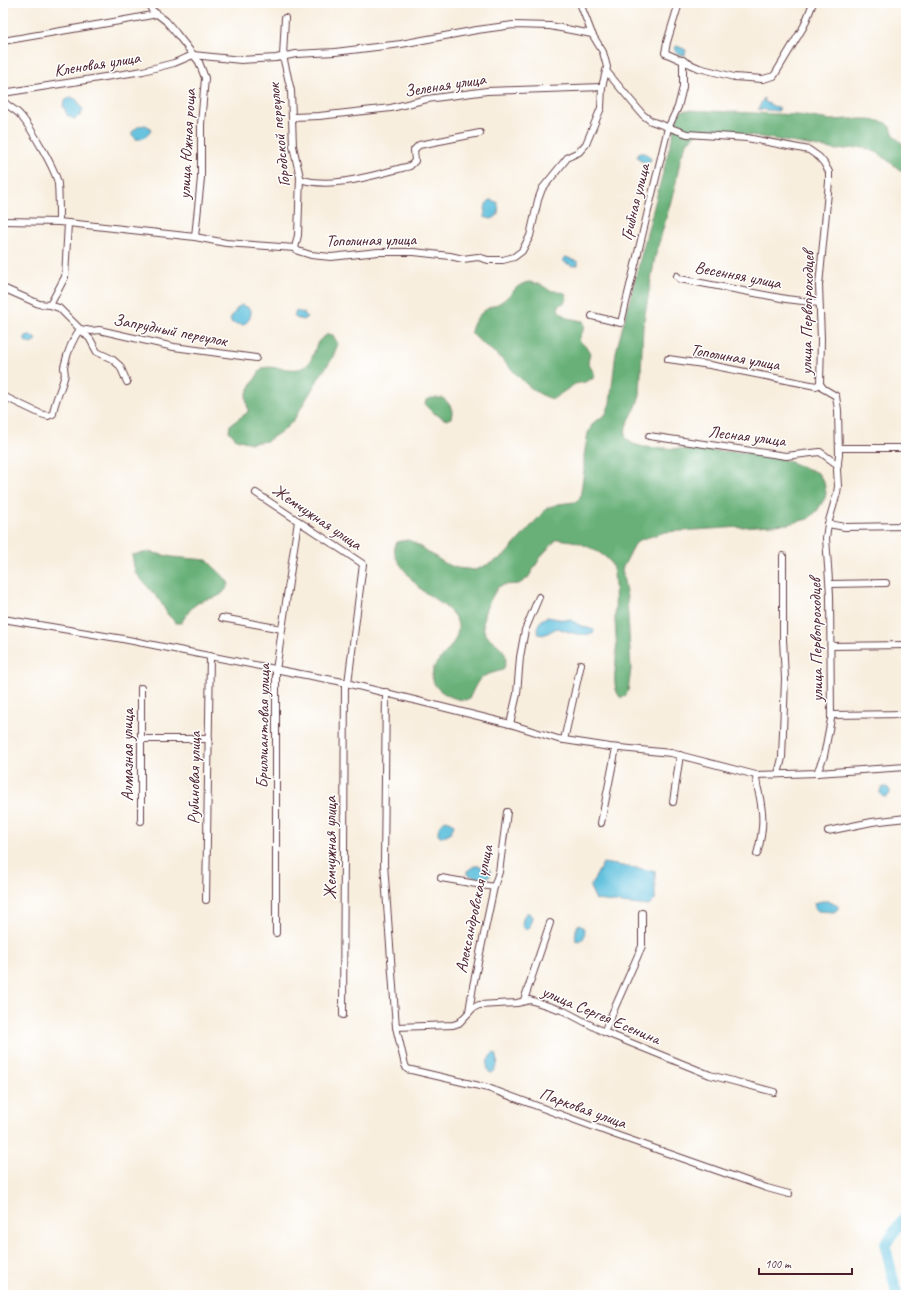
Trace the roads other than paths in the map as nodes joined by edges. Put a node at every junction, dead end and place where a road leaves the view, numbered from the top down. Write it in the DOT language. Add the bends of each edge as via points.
graph roads {
  1 [pos="148,3"];
  2 [pos="580,3"];
  3 [pos="679,3"];
  4 [pos="813,3"];
  5 [pos="157,14"];
  6 [pos="285,18"];
  7 [pos="592,34"];
  8 [pos="3,41"];
  9 [pos="193,55"];
  10 [pos="283,56"];
  11 [pos="683,60"];
  12 [pos="606,72"];
  13 [pos="602,87"];
  14 [pos="3,93"];
  15 [pos="3,100"];
  16 [pos="292,117"];
  17 [pos="668,128"];
  18 [pos="480,133"];
  19 [pos="300,179"];
  20 [pos="3,221"];
  21 [pos="59,222"];
  22 [pos="68,223"];
  23 [pos="195,238"];
  24 [pos="295,248"];
  25 [pos="677,276"];
  26 [pos="3,288"];
  27 [pos="819,303"];
  28 [pos="50,305"];
  29 [pos="592,316"];
  30 [pos="80,329"];
  31 [pos="256,358"];
  32 [pos="668,359"];
  33 [pos="128,382"];
  34 [pos="820,384"];
  35 [pos="3,396"];
  36 [pos="649,436"];
  37 [pos="839,448"];
  38 [pos="903,448"];
  39 [pos="838,464"];
  40 [pos="256,493"];
  41 [pos="298,521"];
  42 [pos="828,524"];
  43 [pos="906,526"];
  44 [pos="783,556"];
  45 [pos="886,583"];
  46 [pos="830,584"];
  47 [pos="539,597"];
  48 [pos="222,618"];
  49 [pos="3,619"];
  50 [pos="282,629"];
  51 [pos="906,645"];
  52 [pos="831,646"];
  53 [pos="210,656"];
  54 [pos="581,664"];
  55 [pos="276,670"];
  56 [pos="347,682"];
  57 [pos="141,688"];
  58 [pos="386,692"];
  59 [pos="831,714"];
  60 [pos="906,714"];
  61 [pos="510,724"];
  62 [pos="142,739"];
  63 [pos="209,739"];
  64 [pos="564,740"];
  65 [pos="616,748"];
  66 [pos="680,755"];
  67 [pos="906,767"];
  68 [pos="817,773"];
  69 [pos="756,774"];
  70 [pos="778,774"];
  71 [pos="673,802"];
  72 [pos="507,812"];
  73 [pos="906,818"];
  74 [pos="141,821"];
  75 [pos="602,823"];
  76 [pos="828,831"];
  77 [pos="757,854"];
  78 [pos="440,878"];
  79 [pos="494,887"];
  80 [pos="206,900"];
  81 [pos="642,913"];
  82 [pos="550,923"];
  83 [pos="276,934"];
  84 [pos="524,1000"];
  85 [pos="469,1012"];
  86 [pos="343,1015"];
  87 [pos="396,1027"];
  88 [pos="604,1032"];
  89 [pos="774,1092"];
  90 [pos="789,1194"];
  1 -- 5 [label="street, улица Южная роща"];
  2 -- 7 [label="street"];
  3 -- 11 [label="street" via="666,53"];
  4 -- 11 [label="street" via="804,26 774,76 763,79 734,78 699,68"];
  5 -- 8 [label="street"];
  5 -- 9 [label="street, улица Южная роща" via="172,27"];
  6 -- 10 [label="street, Городской переулок"];
  7 -- 10 [label="street" via="550,26 513,25 401,44"];
  7 -- 12 [label="street" via="603,52"];
  9 -- 10 [label="street" via="241,60"];
  9 -- 14 [label="street, Кленовая улица" via="143,71"];
  9 -- 23 [label="street, улица Южная роща" via="200,62 205,78 201,124 201,178"];
  10 -- 16 [label="street, Городской переулок" via="291,91"];
  11 -- 17 [label="street, Грибная улица" via="683,87 678,107"];
  12 -- 13 [label="street, Тополиная улица"];
  12 -- 17 [label="street, улица Первопроходцев" via="643,114 651,121"];
  13 -- 16 [label="street, Зеленая улица" via="487,91 427,99 391,108"];
  13 -- 24 [label="street, Тополиная улица" via="600,108 586,144 579,152 568,157 542,189 530,236 522,251 514,257 502,260 478,257 463,259 414,252 378,252 331,257 311,255"];
  15 -- 21 [label="street" via="23,117 49,161 58,183"];
  16 -- 19 [label="street, Городской переулок"];
  17 -- 27 [label="street, улица Первопроходцев" via="687,134 747,138 780,144 809,150 819,158 829,172"];
  17 -- 29 [label="street, Грибная улица" via="620,323"];
  18 -- 19 [label="street" via="419,146 414,150 415,161 410,166 351,180 325,183"];
  19 -- 24 [label="street, Городской переулок" via="298,236"];
  20 -- 21 [label="street, Тополиная улица"];
  21 -- 22 [label="street, Тополиная улица"];
  22 -- 23 [label="street, Тополиная улица"];
  22 -- 28 [label="street" via="65,277"];
  23 -- 24 [label="street, Тополиная улица"];
  25 -- 27 [label="street, Весенняя улица" via="680,279"];
  26 -- 28 [label="street" via="39,304"];
  27 -- 34 [label="street, улица Первопроходцев"];
  28 -- 30 [label="street" via="59,308"];
  30 -- 31 [label="street, Запрудный переулок" via="99,330 174,348"];
  30 -- 33 [label="street" via="90,339 97,352 120,366"];
  30 -- 35 [label="street" via="67,356 65,376 53,414 41,414"];
  32 -- 34 [label="street, Тополиная улица" via="816,386"];
  34 -- 37 [label="street, улица Первопроходцев" via="836,396"];
  36 -- 39 [label="street, Лесная улица" via="786,456 820,452"];
  37 -- 38 [label="street"];
  37 -- 39 [label="street, улица Первопроходцев"];
  39 -- 42 [label="street, улица Первопроходцев" via="837,494"];
  40 -- 41 [label="street, Жемчужная улица"];
  41 -- 50 [label="street, Бриллиантовая улица"];
  41 -- 56 [label="street, Жемчужная улица" via="363,564"];
  42 -- 43 [label="street"];
  42 -- 46 [label="street, улица Первопроходцев" via="826,538"];
  44 -- 70 [label="street" via="785,679 782,758"];
  45 -- 46 [label="street"];
  46 -- 52 [label="street, улица Первопроходцев"];
  47 -- 61 [label="street" via="525,630 517,694"];
  48 -- 50 [label="street"];
  49 -- 53 [label="street"];
  50 -- 55 [label="street, Бриллиантовая улица"];
  51 -- 52 [label="street"];
  52 -- 59 [label="street, улица Первопроходцев"];
  53 -- 55 [label="street"];
  53 -- 63 [label="street, Рубиновая улица"];
  54 -- 64 [label="street"];
  55 -- 56 [label="street"];
  55 -- 83 [label="street, Бриллиантовая улица"];
  56 -- 58 [label="street"];
  56 -- 86 [label="street, Жемчужная улица"];
  57 -- 62 [label="street, Алмазная улица"];
  58 -- 61 [label="street"];
  58 -- 87 [label="street, Парковая улица" via="384,864"];
  59 -- 60 [label="street"];
  59 -- 68 [label="street, улица Первопроходцев" via="828,743"];
  61 -- 64 [label="street"];
  62 -- 63 [label="street"];
  62 -- 74 [label="street, Алмазная улица"];
  63 -- 80 [label="street, Рубиновая улица"];
  64 -- 65 [label="street"];
  65 -- 66 [label="street"];
  65 -- 75 [label="street"];
  66 -- 69 [label="street"];
  66 -- 71 [label="street"];
  67 -- 68 [label="street"];
  68 -- 70 [label="street"];
  69 -- 70 [label="street"];
  69 -- 77 [label="street" via="756,787 762,807"];
  72 -- 79 [label="street, Александровская улица" via="499,872"];
  73 -- 76 [label="street"];
  78 -- 79 [label="street"];
  79 -- 85 [label="street, Александровская улица" via="472,986"];
  81 -- 88 [label="street" via="642,946"];
  82 -- 84 [label="street"];
  84 -- 85 [label="street, улица Сергея Есенина" via="517,1003 479,1005"];
  84 -- 88 [label="street, улица Сергея Есенина" via="564,1011"];
  85 -- 87 [label="street, улица Сергея Есенина" via="453,1025"];
  87 -- 90 [label="street, Парковая улица" via="405,1065 411,1071 488,1088"];
  88 -- 89 [label="street, улица Сергея Есенина" via="710,1074"];
}
